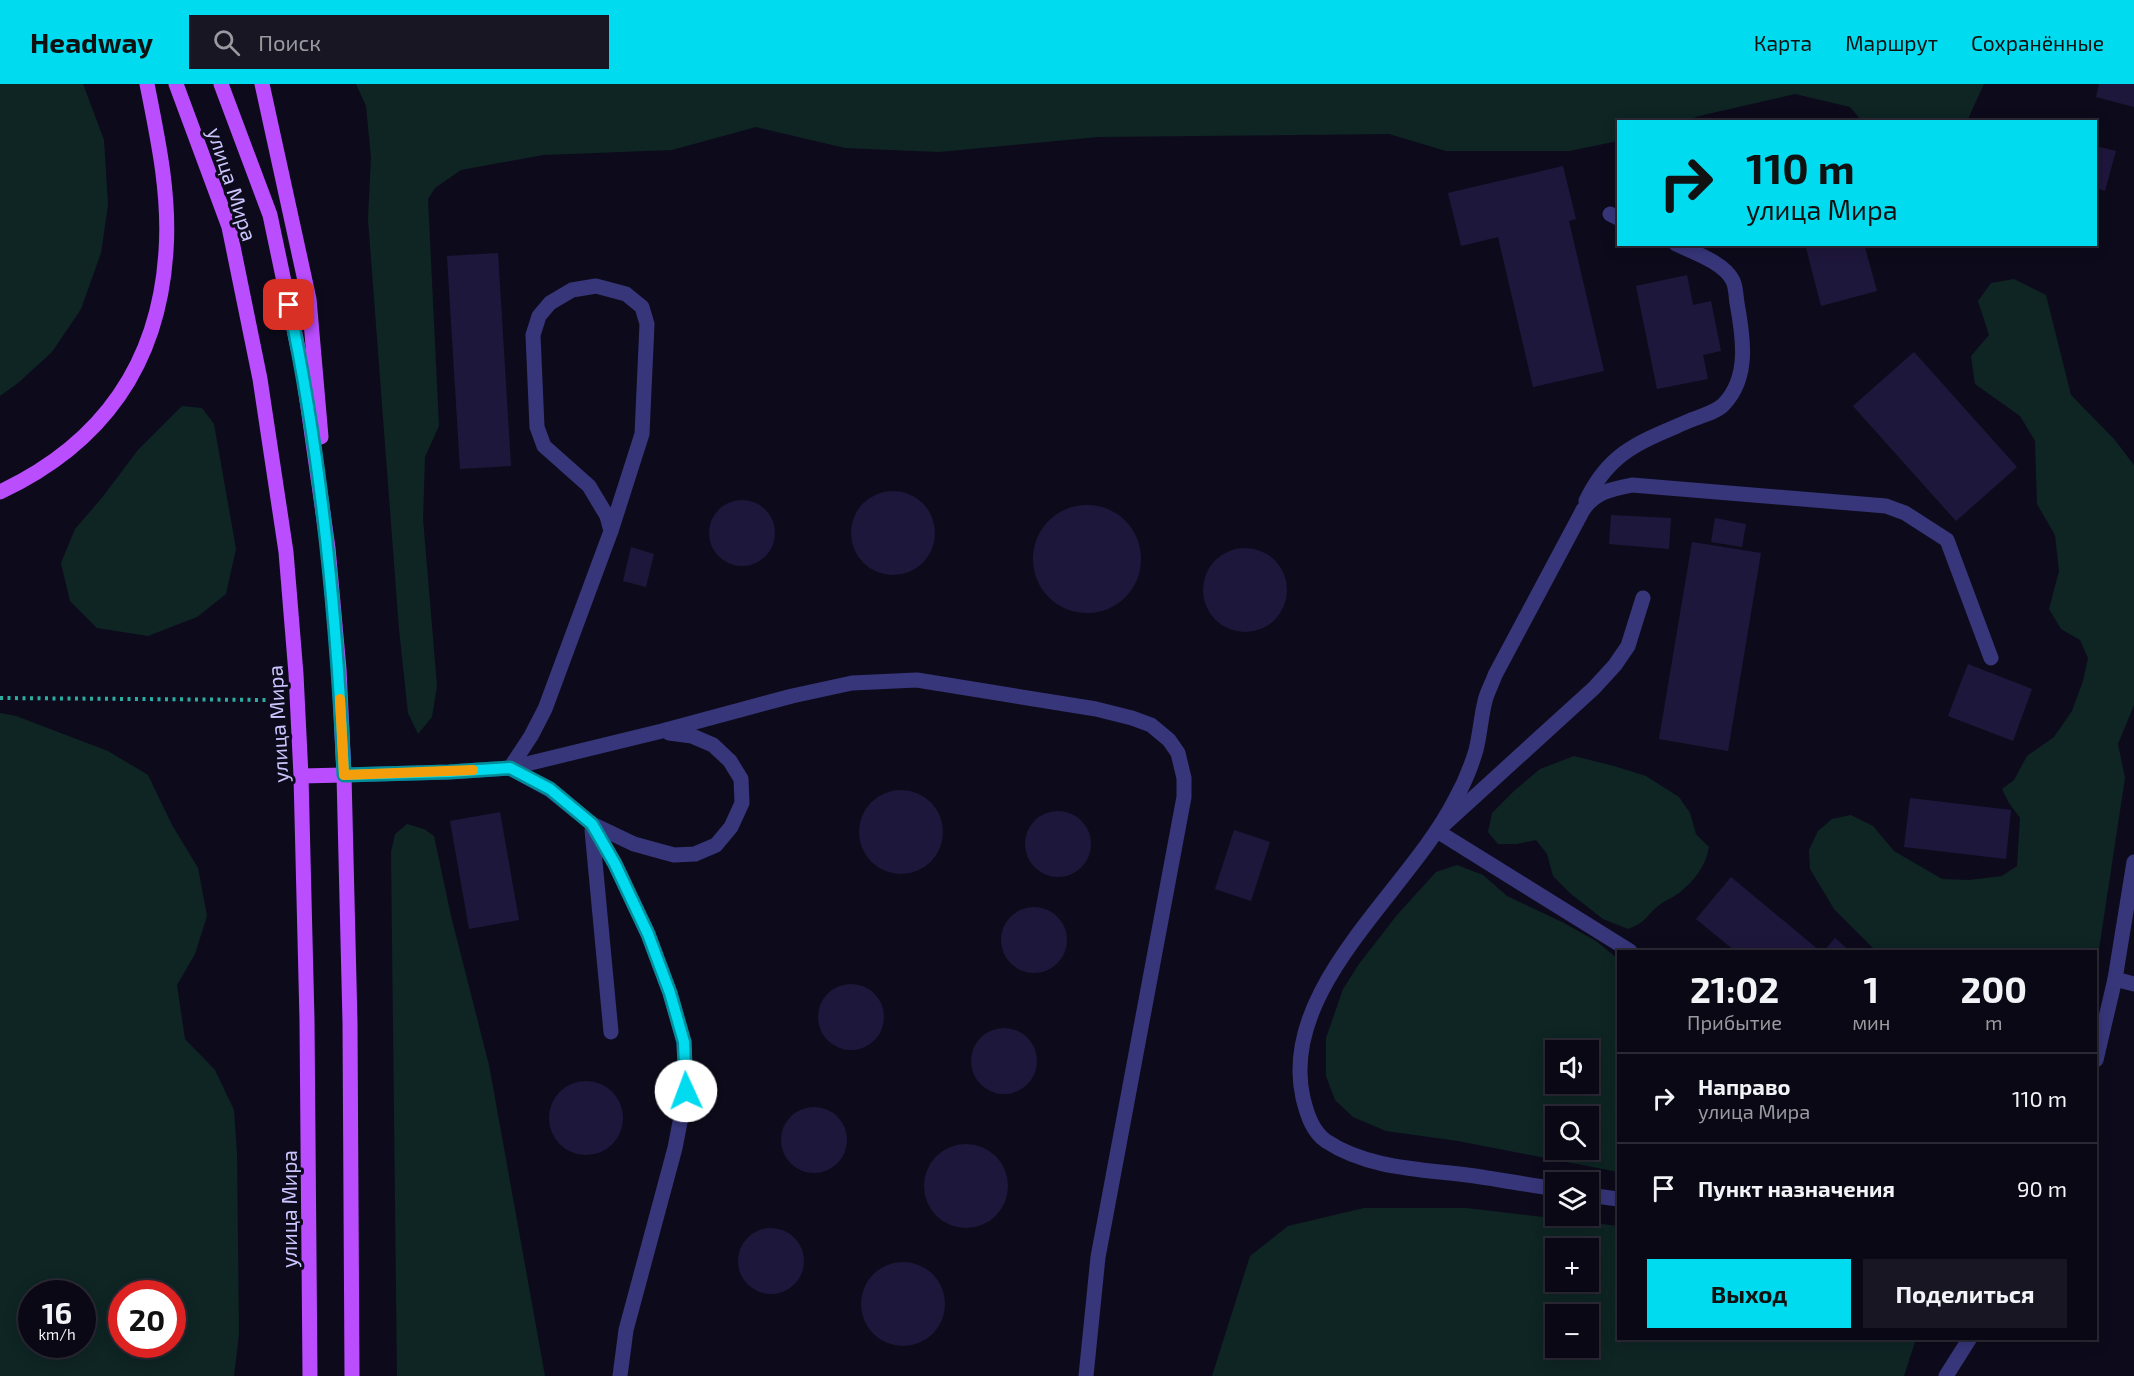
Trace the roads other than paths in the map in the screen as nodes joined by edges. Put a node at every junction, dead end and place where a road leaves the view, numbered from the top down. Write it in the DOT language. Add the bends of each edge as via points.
graph roads {
  1 [pos="147,84"];
  2 [pos="176,84"];
  3 [pos="221,84"];
  4 [pos="262,84"];
  5 [pos="1680,246"];
  6 [pos="0,492"];
  7 [pos="1583,510"];
  8 [pos="610,531"];
  9 [pos="328,548"];
  10 [pos="1643,598"];
  11 [pos="1991,658"];
  12 [pos="662,732"];
  13 [pos="510,768"];
  14 [pos="344,775"];
  15 [pos="301,776"];
  16 [pos="592,824"];
  17 [pos="1437,831"];
  18 [pos="2134,862"];
  19 [pos="1628,950"];
  20 [pos="2115,979"];
  21 [pos="2134,984"];
  22 [pos="611,1032"];
  23 [pos="2097,1056"];
  24 [pos="1545,1187"];
  25 [pos="1599,1196"];
  26 [pos="1617,1199"];
  27 [pos="1956,1340"];
  28 [pos="1969,1340"];
  29 [pos="1957,1358"];
  30 [pos="310,1376"];
  31 [pos="352,1376"];
  32 [pos="620,1376"];
  33 [pos="1086,1376"];
  34 [pos="1946,1376"];
  1 -- 6 [label="main road" via="161,157 166,250 160,300 149,340 130,381 103,419 57,459"];
  2 -- 15 [label="main road, улица Мира" via="229,227 260,379 286,552"];
  3 -- 9 [label="main road, улица Мира" via="270,215 303,372"];
  4 -- 9 [label="main road" via="309,299"];
  5 -- 7 [label="street" via="1716,263 1733,280 1744,342 1742,366 1733,391 1723,406 1642,441 1616,458 1594,484"];
  7 -- 11 [label="street" via="1597,495 1632,485 1886,506 1905,513 1947,540"];
  7 -- 17 [label="street" via="1495,675 1467,775"];
  8 -- 8 [label="street" via="642,434 647,324 642,307 626,294 596,286 572,290 550,303 540,316 533,335 537,427 544,446 589,486 607,516"];
  8 -- 13 [label="street" via="544,709"];
  9 -- 14 [label="main road, улица Мира"];
  10 -- 17 [label="street" via="1628,646 1615,665"];
  12 -- 13 [label="street"];
  12 -- 16 [label="street" via="692,736 713,745 730,761 741,779 742,803 731,827 716,845 695,854 674,855 634,844"];
  12 -- 33 [label="street" via="852,683 917,680 1132,718 1151,725 1178,753 1184,796 1098,1257"];
  13 -- 14 [label="street"];
  13 -- 16 [label="street" via="550,789"];
  14 -- 15 [label="main road"];
  14 -- 31 [label="main road, улица Мира"];
  15 -- 30 [label="main road, улица Мира" via="308,1020"];
  16 -- 22 [label="street"];
  16 -- 32 [label="street" via="648,934 684,1042 686,1091 675,1148 626,1330"];
  17 -- 19 [label="street"];
  17 -- 24 [label="street" via="1318,995 1299,1057 1308,1118 1324,1139 1350,1155 1378,1163"];
  18 -- 20 [label="street"];
  20 -- 21 [label="street"];
  20 -- 23 [label="street"];
  25 -- 26 [label="street"];
  27 -- 29 [label="street"];
  28 -- 29 [label="street"];
  29 -- 34 [label="street"];
}
